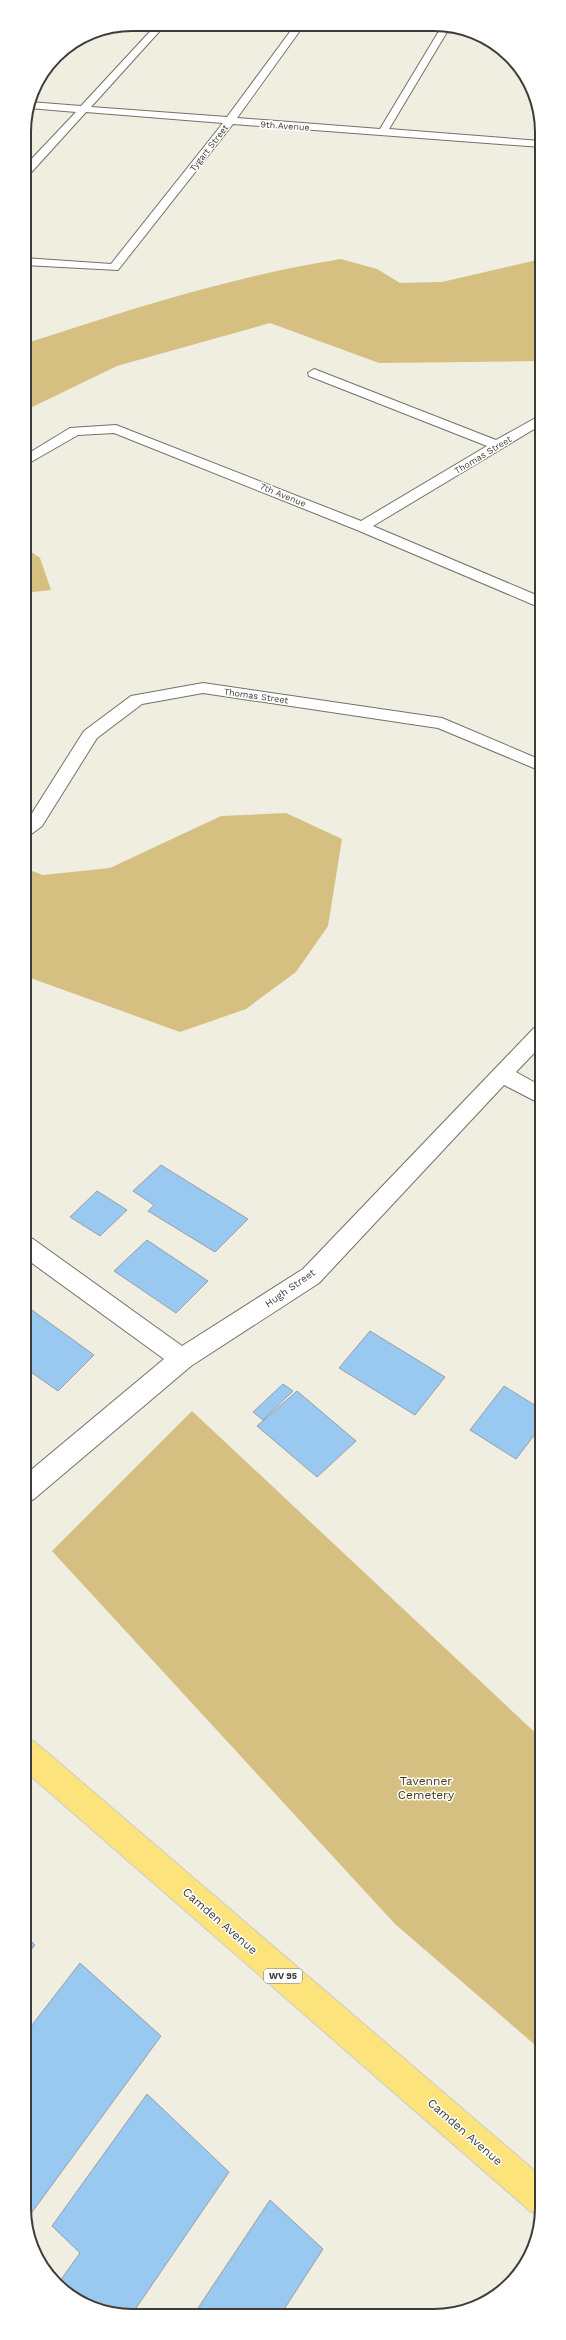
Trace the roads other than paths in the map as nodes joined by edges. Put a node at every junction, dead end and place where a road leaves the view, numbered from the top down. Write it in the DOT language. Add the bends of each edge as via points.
graph roads {
  1 [pos="156,31"];
  2 [pos="296,31"];
  3 [pos="443,31"];
  4 [pos="34,105"];
  5 [pos="85,109"];
  6 [pos="229,122"];
  7 [pos="382,133"];
  8 [pos="535,144"];
  9 [pos="31,167"];
  10 [pos="31,262"];
  11 [pos="314,373"];
  12 [pos="535,424"];
  13 [pos="499,446"];
  14 [pos="31,458"];
  15 [pos="362,527"];
  16 [pos="535,600"];
  17 [pos="535,763"];
  18 [pos="31,826"];
  19 [pos="535,1039"];
  20 [pos="502,1074"];
  21 [pos="535,1093"];
  22 [pos="31,1250"];
  23 [pos="182,1359"];
  24 [pos="31,1486"];
  25 [pos="31,1757"];
  26 [pos="535,2193"];
  1 -- 5 [label="street"];
  2 -- 6 [label="street, Tygart Street"];
  3 -- 7 [label="street"];
  4 -- 5 [label="street, 9th Avenue"];
  5 -- 6 [label="street, 9th Avenue"];
  5 -- 9 [label="street"];
  6 -- 7 [label="street, 9th Avenue"];
  6 -- 10 [label="street, Tygart Street" via="114,268"];
  7 -- 8 [label="street, 9th Avenue"];
  11 -- 13 [label="street"];
  12 -- 13 [label="street, Thomas Street"];
  13 -- 15 [label="street, Thomas Street"];
  14 -- 15 [label="street, 7th Avenue" via="75,431 116,428"];
  15 -- 16 [label="street, 7th Avenue"];
  17 -- 18 [label="street, Thomas Street" via="442,723 203,688 138,700 90,735 36,822"];
  19 -- 20 [label="street, Hugh Street"];
  20 -- 21 [label="street"];
  20 -- 23 [label="street, Hugh Street" via="311,1276"];
  22 -- 23 [label="street"];
  23 -- 24 [label="street, Hugh Street"];
  25 -- 26 [label="main road, Camden Avenue / WV 95"];
}
